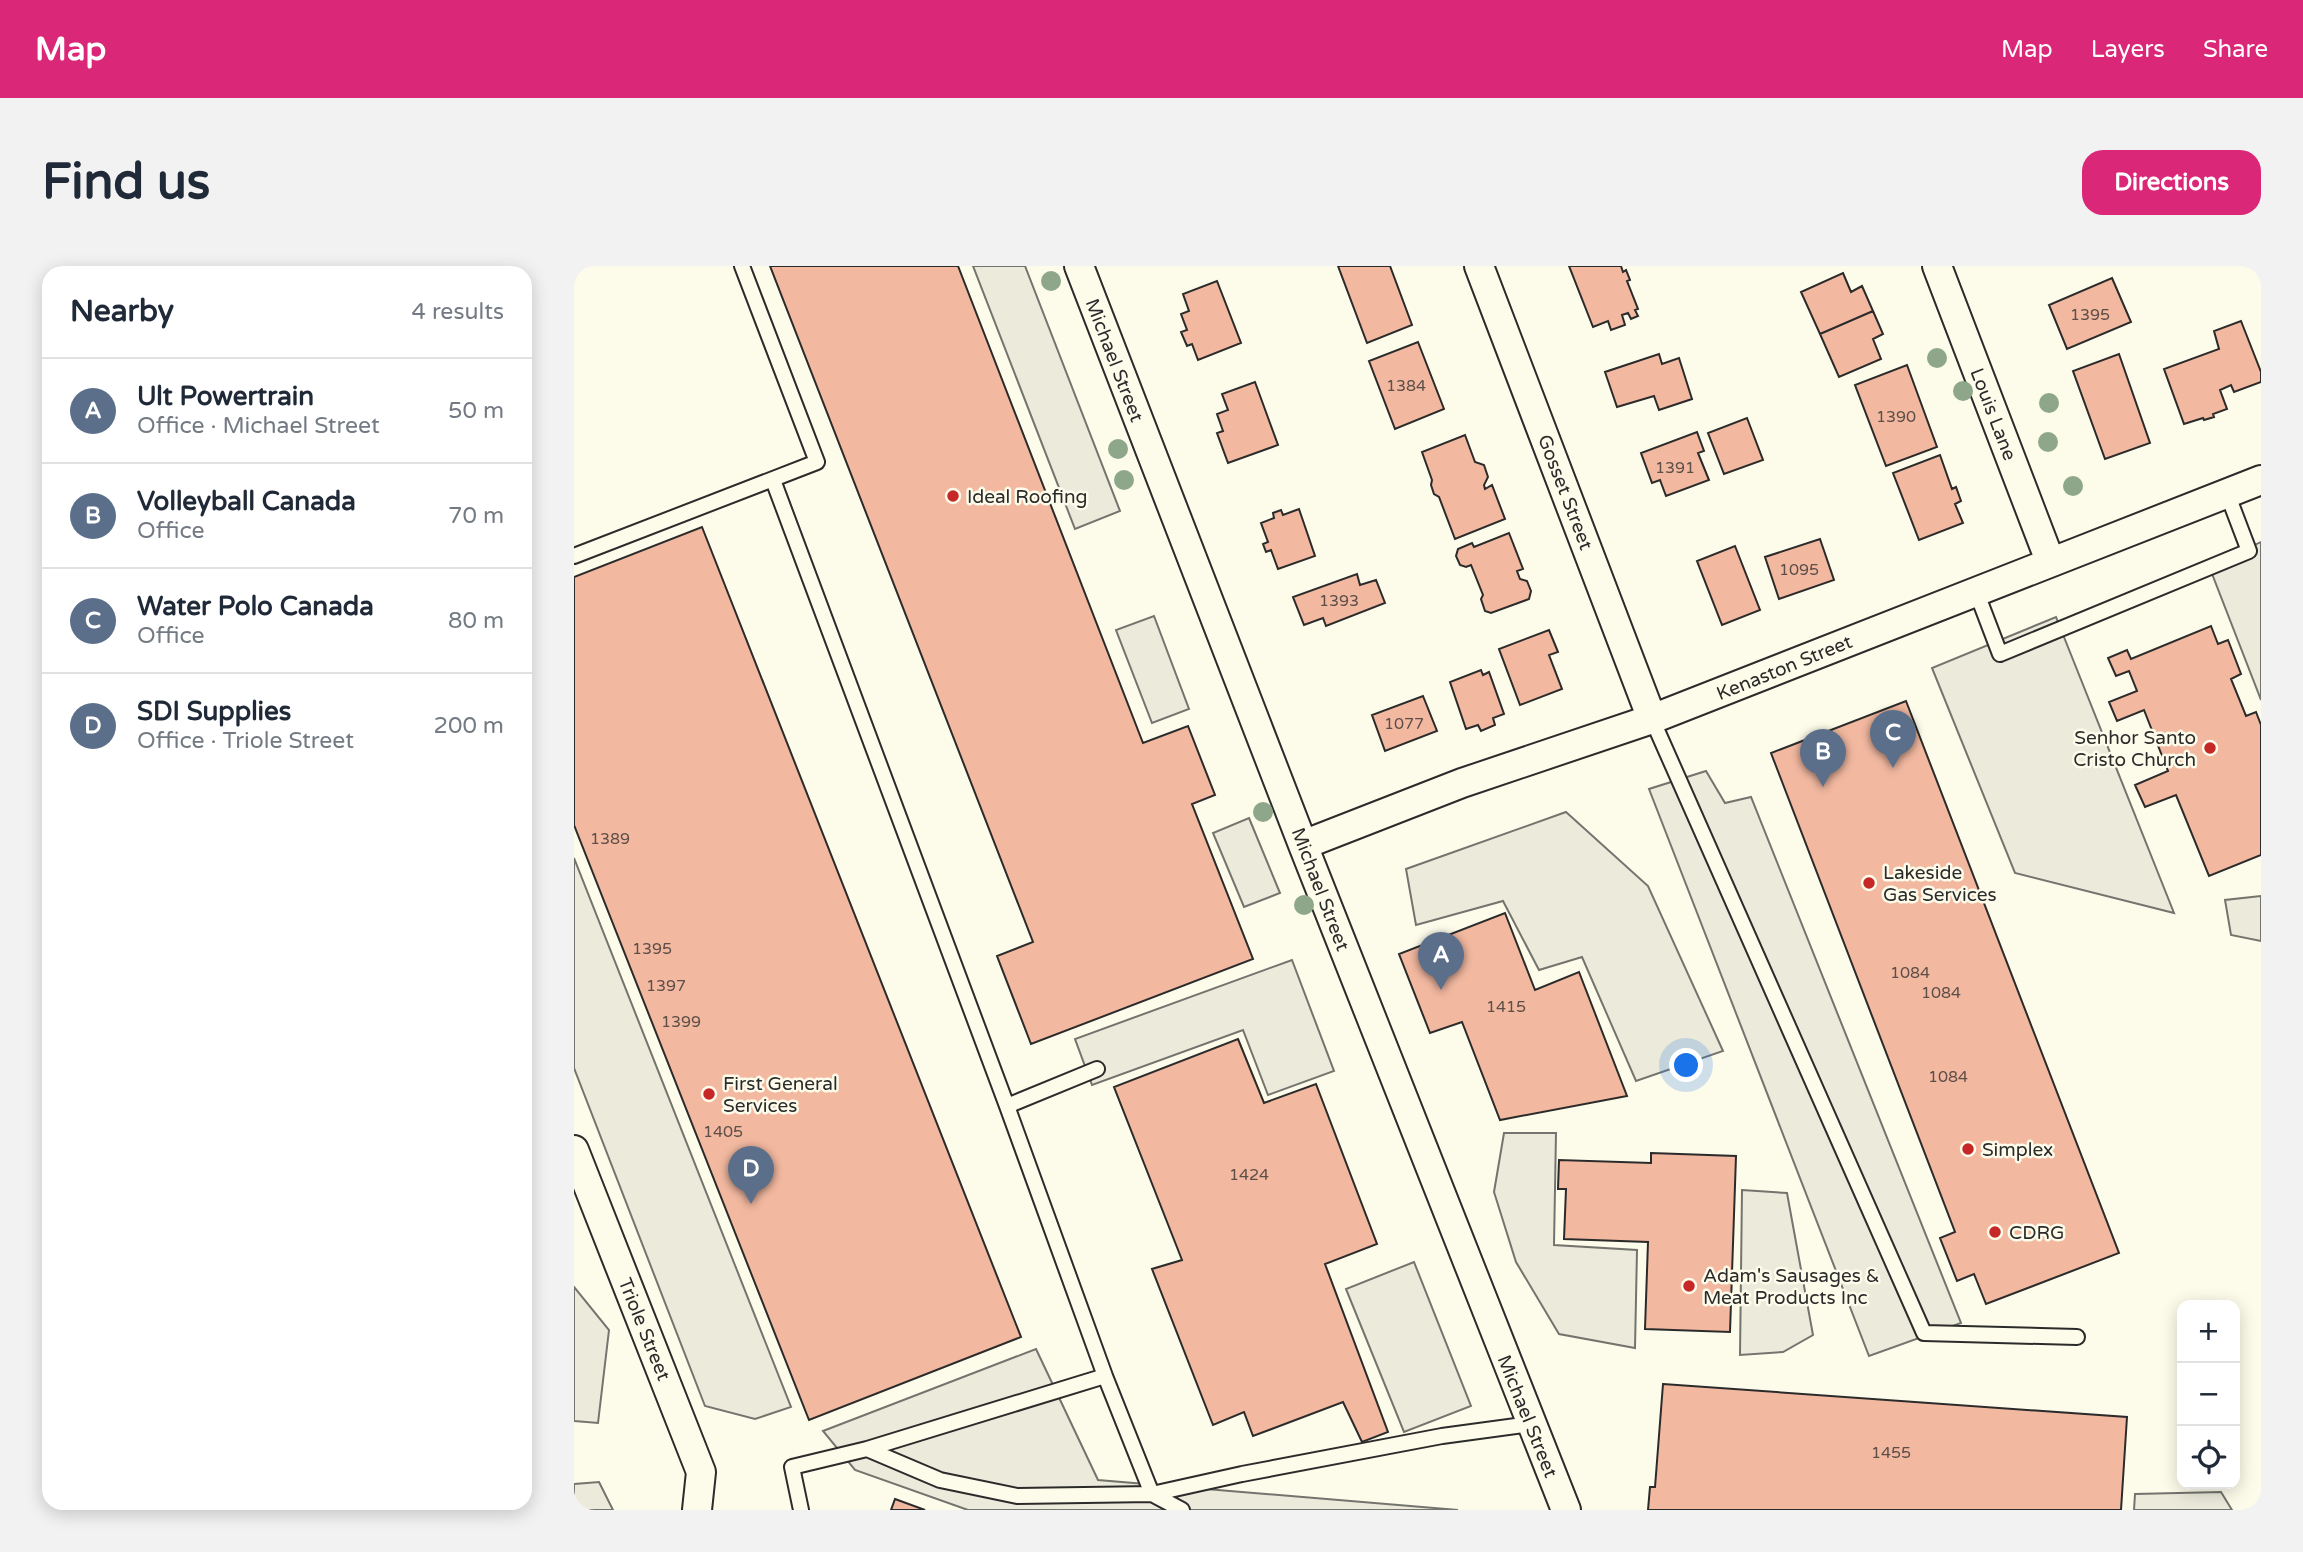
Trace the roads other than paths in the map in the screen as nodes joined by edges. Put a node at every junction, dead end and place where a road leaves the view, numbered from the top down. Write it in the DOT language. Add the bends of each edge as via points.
graph roads {
  1 [pos="743,266"];
  2 [pos="1079,266"];
  3 [pos="1479,266"];
  4 [pos="1937,266"];
  5 [pos="773,480"];
  6 [pos="2261,480"];
  7 [pos="2227,493"];
  8 [pos="574,556"];
  9 [pos="2050,561"];
  10 [pos="1976,591"];
  11 [pos="1652,719"];
  12 [pos="1303,845"];
  13 [pos="1097,1069"];
  14 [pos="1007,1107"];
  15 [pos="574,1150"];
  16 [pos="2077,1337"];
  17 [pos="1105,1376"];
  18 [pos="1531,1424"];
  19 [pos="867,1449"];
  20 [pos="1152,1494"];
  21 [pos="697,1510"];
  22 [pos="801,1510"];
  23 [pos="1182,1510"];
  24 [pos="1566,1510"];
  1 -- 5 [label="lane" via="817,462"];
  2 -- 12 [label="street, Michael Street"];
  3 -- 11 [label="street, Gosset Street"];
  4 -- 9 [label="street, Louis Lane"];
  5 -- 8 [label="lane"];
  5 -- 14 [label="lane"];
  6 -- 7 [label="street, Kenaston Street"];
  7 -- 9 [label="street, Kenaston Street"];
  7 -- 10 [label="lane" via="2249,551 2000,654"];
  9 -- 10 [label="street, Kenaston Street"];
  10 -- 11 [label="street, Kenaston Street"];
  11 -- 12 [label="street, Kenaston Street" via="1462,783"];
  11 -- 16 [label="lane" via="1924,1333"];
  12 -- 18 [label="street, Michael Street"];
  13 -- 14 [label="lane"];
  14 -- 17 [label="lane"];
  15 -- 21 [label="street, Triole Street" via="701,1472"];
  17 -- 19 [label="lane"];
  17 -- 20 [label="lane"];
  18 -- 20 [label="lane" via="1442,1436"];
  18 -- 24 [label="street, Michael Street"];
  19 -- 20 [label="lane" via="940,1480 1017,1496"];
  19 -- 22 [label="lane" via="792,1467"];
  20 -- 23 [label="lane"];
}
